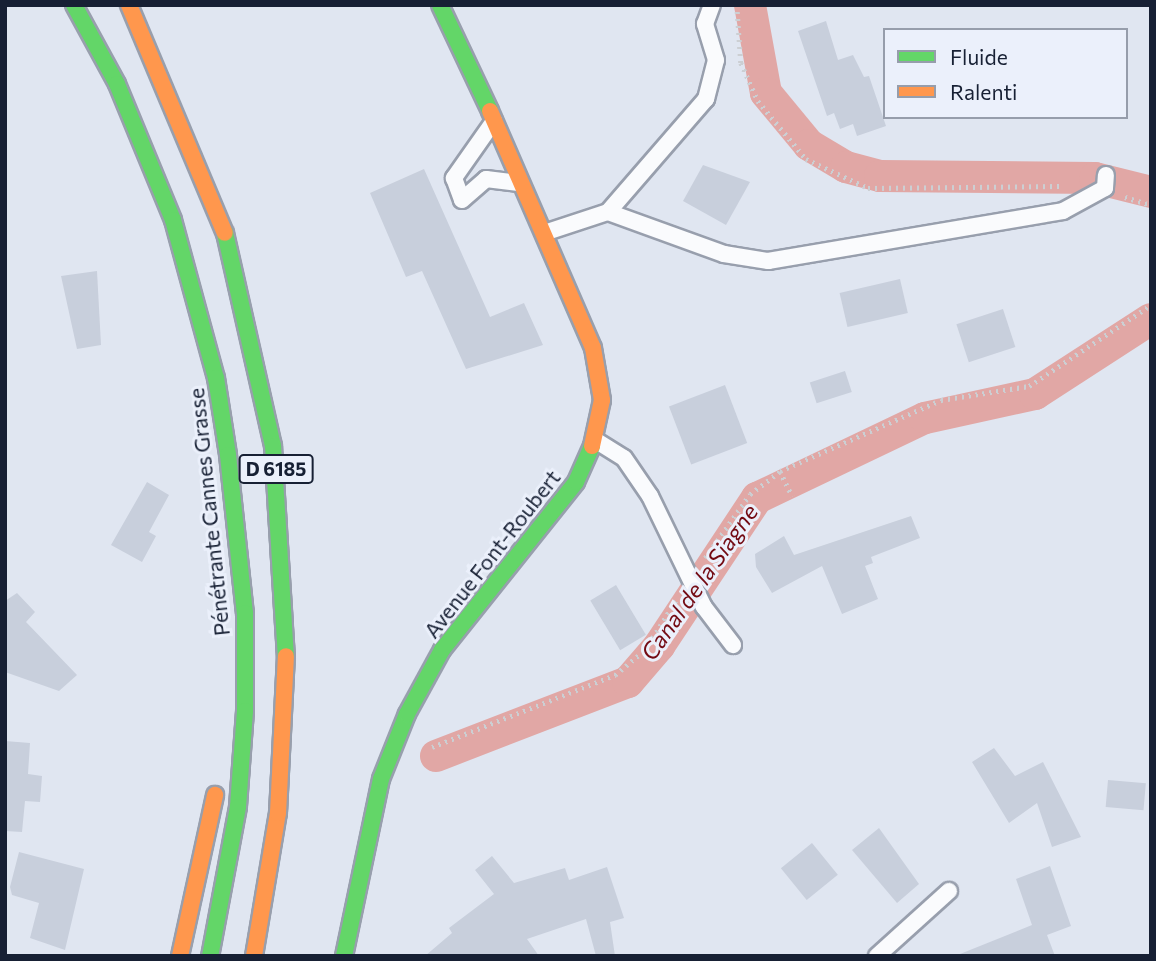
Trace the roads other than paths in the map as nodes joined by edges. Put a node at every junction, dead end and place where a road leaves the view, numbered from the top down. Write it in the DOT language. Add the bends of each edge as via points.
graph roads {
  1 [pos="74,5"];
  2 [pos="129,5"];
  3 [pos="440,5"];
  4 [pos="712,5"];
  5 [pos="496,119"];
  6 [pos="527,184"];
  7 [pos="1103,186"];
  8 [pos="608,212"];
  9 [pos="547,232"];
  10 [pos="595,440"];
  11 [pos="245,613"];
  12 [pos="733,645"];
  13 [pos="223,743"];
  14 [pos="217,782"];
  15 [pos="949,891"];
  16 [pos="360,899"];
  17 [pos="180,956"];
  18 [pos="210,956"];
  19 [pos="254,956"];
  20 [pos="344,956"];
  21 [pos="359,956"];
  22 [pos="877,956"];
  1 -- 11 [label="main road, Pénétrante Cannes Grasse / D 6185" via="146,154 193,289 228,455"];
  2 -- 19 [label="main road, D 6185" via="181,117 226,236 273,446 288,684 278,813"];
  3 -- 5 [label="main road, Avenue Font-Roubert"];
  4 -- 8 [label="lane" via="705,24 716,60 706,99"];
  5 -- 6 [label="main road, Avenue Font-Roubert"];
  5 -- 6 [label="lane" via="454,178 462,200 486,179"];
  6 -- 9 [label="main road, Avenue Font-Roubert"];
  7 -- 8 [label="lane" via="1063,211 768,261 724,254"];
  8 -- 9 [label="lane"];
  9 -- 10 [label="main road, Avenue Font-Roubert" via="593,348 602,400"];
  10 -- 12 [label="lane" via="624,458 650,496 704,607"];
  10 -- 16 [label="main road, Avenue Font-Roubert" via="576,482 442,650 407,714 381,779"];
  11 -- 13 [label="main road"];
  11 -- 18 [label="main road, Pénétrante Cannes Grasse / D 6185" via="238,807"];
  14 -- 17 [label="main road"];
  15 -- 22 [label="lane"];
  16 -- 20 [label="main road, Avenue Font-Roubert"];
  16 -- 21 [label="main road, Avenue Font-Roubert"];
}
